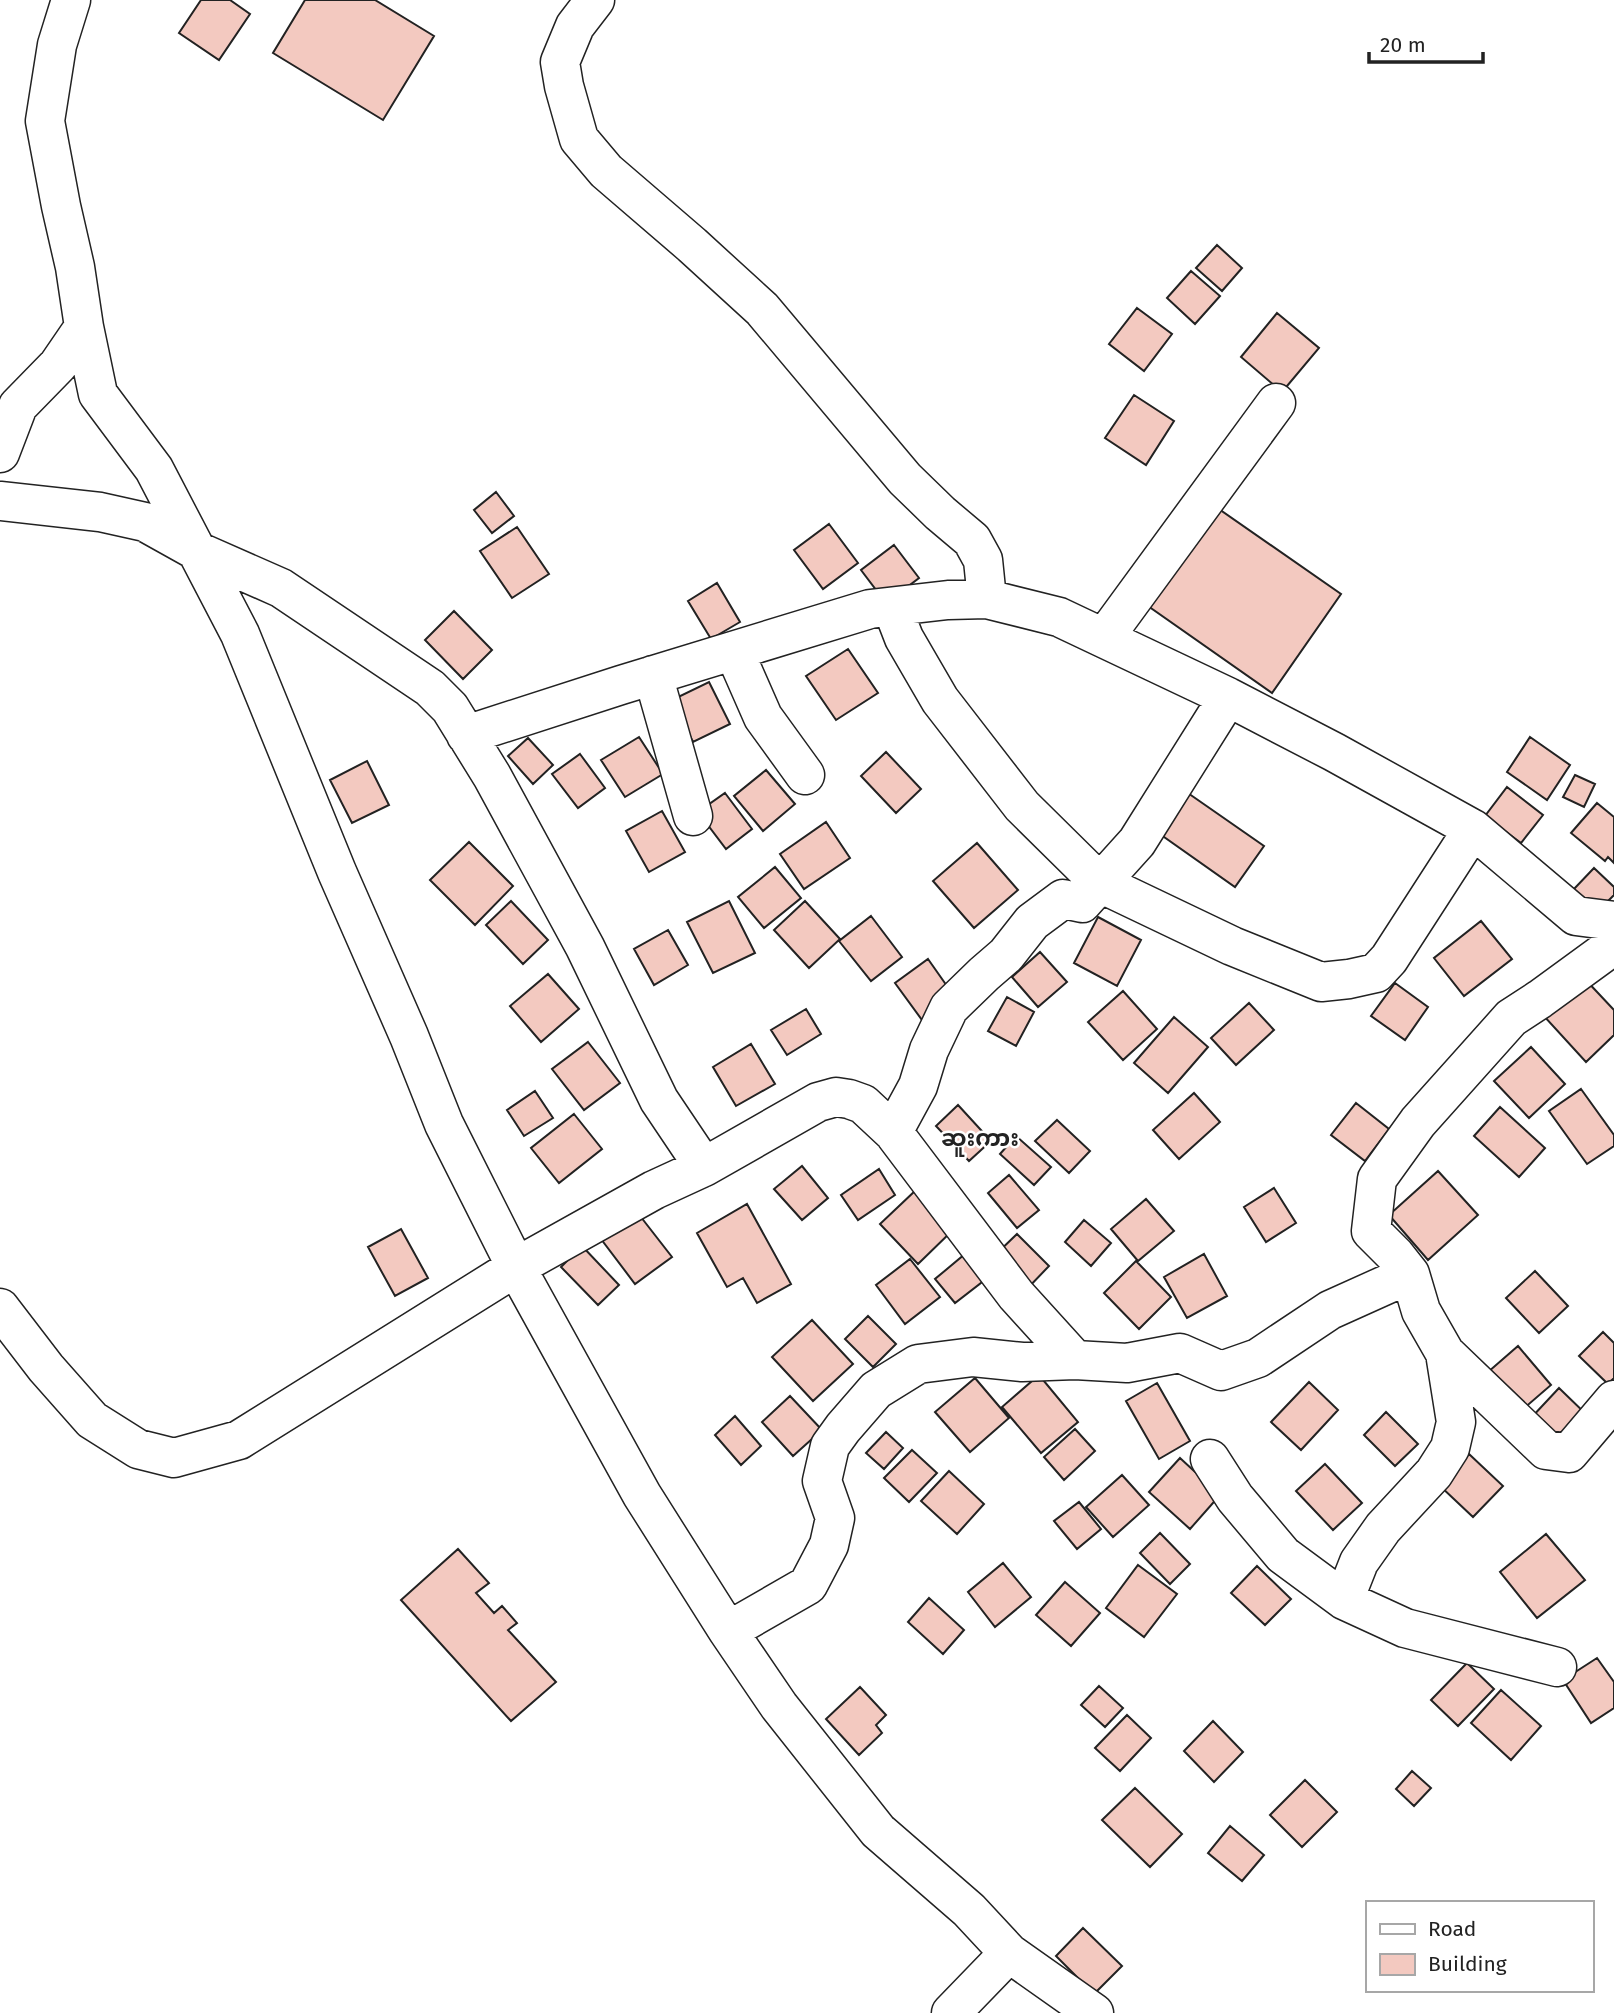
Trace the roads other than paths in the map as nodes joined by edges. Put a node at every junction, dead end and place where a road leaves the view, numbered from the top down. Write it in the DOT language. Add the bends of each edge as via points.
graph roads {
  1 [pos="71,0"];
  2 [pos="595,0"];
  3 [pos="84,327"];
  4 [pos="1276,403"];
  5 [pos="0,453"];
  6 [pos="0,501"];
  7 [pos="197,551"];
  8 [pos="987,599"];
  9 [pos="892,607"];
  10 [pos="1104,638"];
  11 [pos="734,652"];
  12 [pos="653,675"];
  13 [pos="1228,697"];
  14 [pos="466,735"];
  15 [pos="805,775"];
  16 [pos="693,816"];
  17 [pos="1472,829"];
  18 [pos="1100,883"];
  19 [pos="1614,921"];
  20 [pos="1614,945"];
  21 [pos="893,1132"];
  22 [pos="704,1167"];
  23 [pos="516,1267"];
  24 [pos="1410,1274"];
  25 [pos="0,1308"];
  26 [pos="1445,1353"];
  27 [pos="1075,1360"];
  28 [pos="1614,1400"];
  29 [pos="1210,1460"];
  30 [pos="1344,1600"];
  31 [pos="728,1632"];
  32 [pos="1557,1667"];
  33 [pos="1009,1954"];
  34 [pos="951,2013"];
  35 [pos="1094,2013"];
  1 -- 3 [label="street" via="57,45 45,121"];
  2 -- 8 [label="street" via="575,26 560,62 579,139 606,172 762,309 905,479 972,540 983,560"];
  3 -- 5 [label="street" via="58,365 18,406"];
  3 -- 7 [label="street" via="98,394 154,469"];
  4 -- 10 [label="street"];
  6 -- 7 [label="street" via="100,512 145,523"];
  7 -- 14 [label="street" via="281,588 419,680 450,708"];
  7 -- 23 [label="street" via="240,634 444,1124"];
  8 -- 9 [label="street"];
  8 -- 10 [label="street" via="1059,617"];
  9 -- 11 [label="street" via="870,609"];
  9 -- 18 [label="street" via="904,638 940,700 1022,806"];
  10 -- 13 [label="street"];
  11 -- 12 [label="street"];
  11 -- 15 [label="street" via="763,717"];
  12 -- 14 [label="street"];
  12 -- 16 [label="street"];
  13 -- 17 [label="street"];
  13 -- 18 [label="street" via="1137,842"];
  14 -- 22 [label="street" via="585,947 659,1100"];
  17 -- 18 [label="street" via="1389,958 1376,973 1349,979 1321,982 1232,946"];
  17 -- 19 [label="street" via="1576,916"];
  18 -- 21 [label="street" via="1082,903 1063,899 1032,922 1006,956 949,1008 918,1086"];
  20 -- 24 [label="street" via="1511,1018 1418,1122 1377,1179 1371,1231"];
  21 -- 22 [label="street" via="863,1104 836,1097 818,1102"];
  21 -- 27 [label="street" via="1016,1295"];
  22 -- 23 [label="street"];
  23 -- 25 [label="street" via="239,1440 174,1458 138,1449 92,1420"];
  23 -- 31 [label="street" via="642,1494"];
  24 -- 26 [label="street" via="1421,1311"];
  24 -- 27 [label="street" via="1330,1310 1258,1358 1221,1371 1180,1353 1127,1363"];
  26 -- 28 [label="street" via="1546,1450 1569,1453"];
  26 -- 30 [label="street" via="1456,1422 1450,1448 1434,1473 1383,1528 1359,1563"];
  27 -- 31 [label="street" via="1022,1363 973,1357 918,1364 876,1390 830,1446 822,1481 835,1518 829,1545 808,1585"];
  29 -- 30 [label="street" via="1283,1555"];
  30 -- 32 [label="street" via="1405,1628"];
  31 -- 33 [label="street" via="779,1706 878,1830 969,1910"];
  33 -- 34 [label="street"];
  33 -- 35 [label="street"];
}
